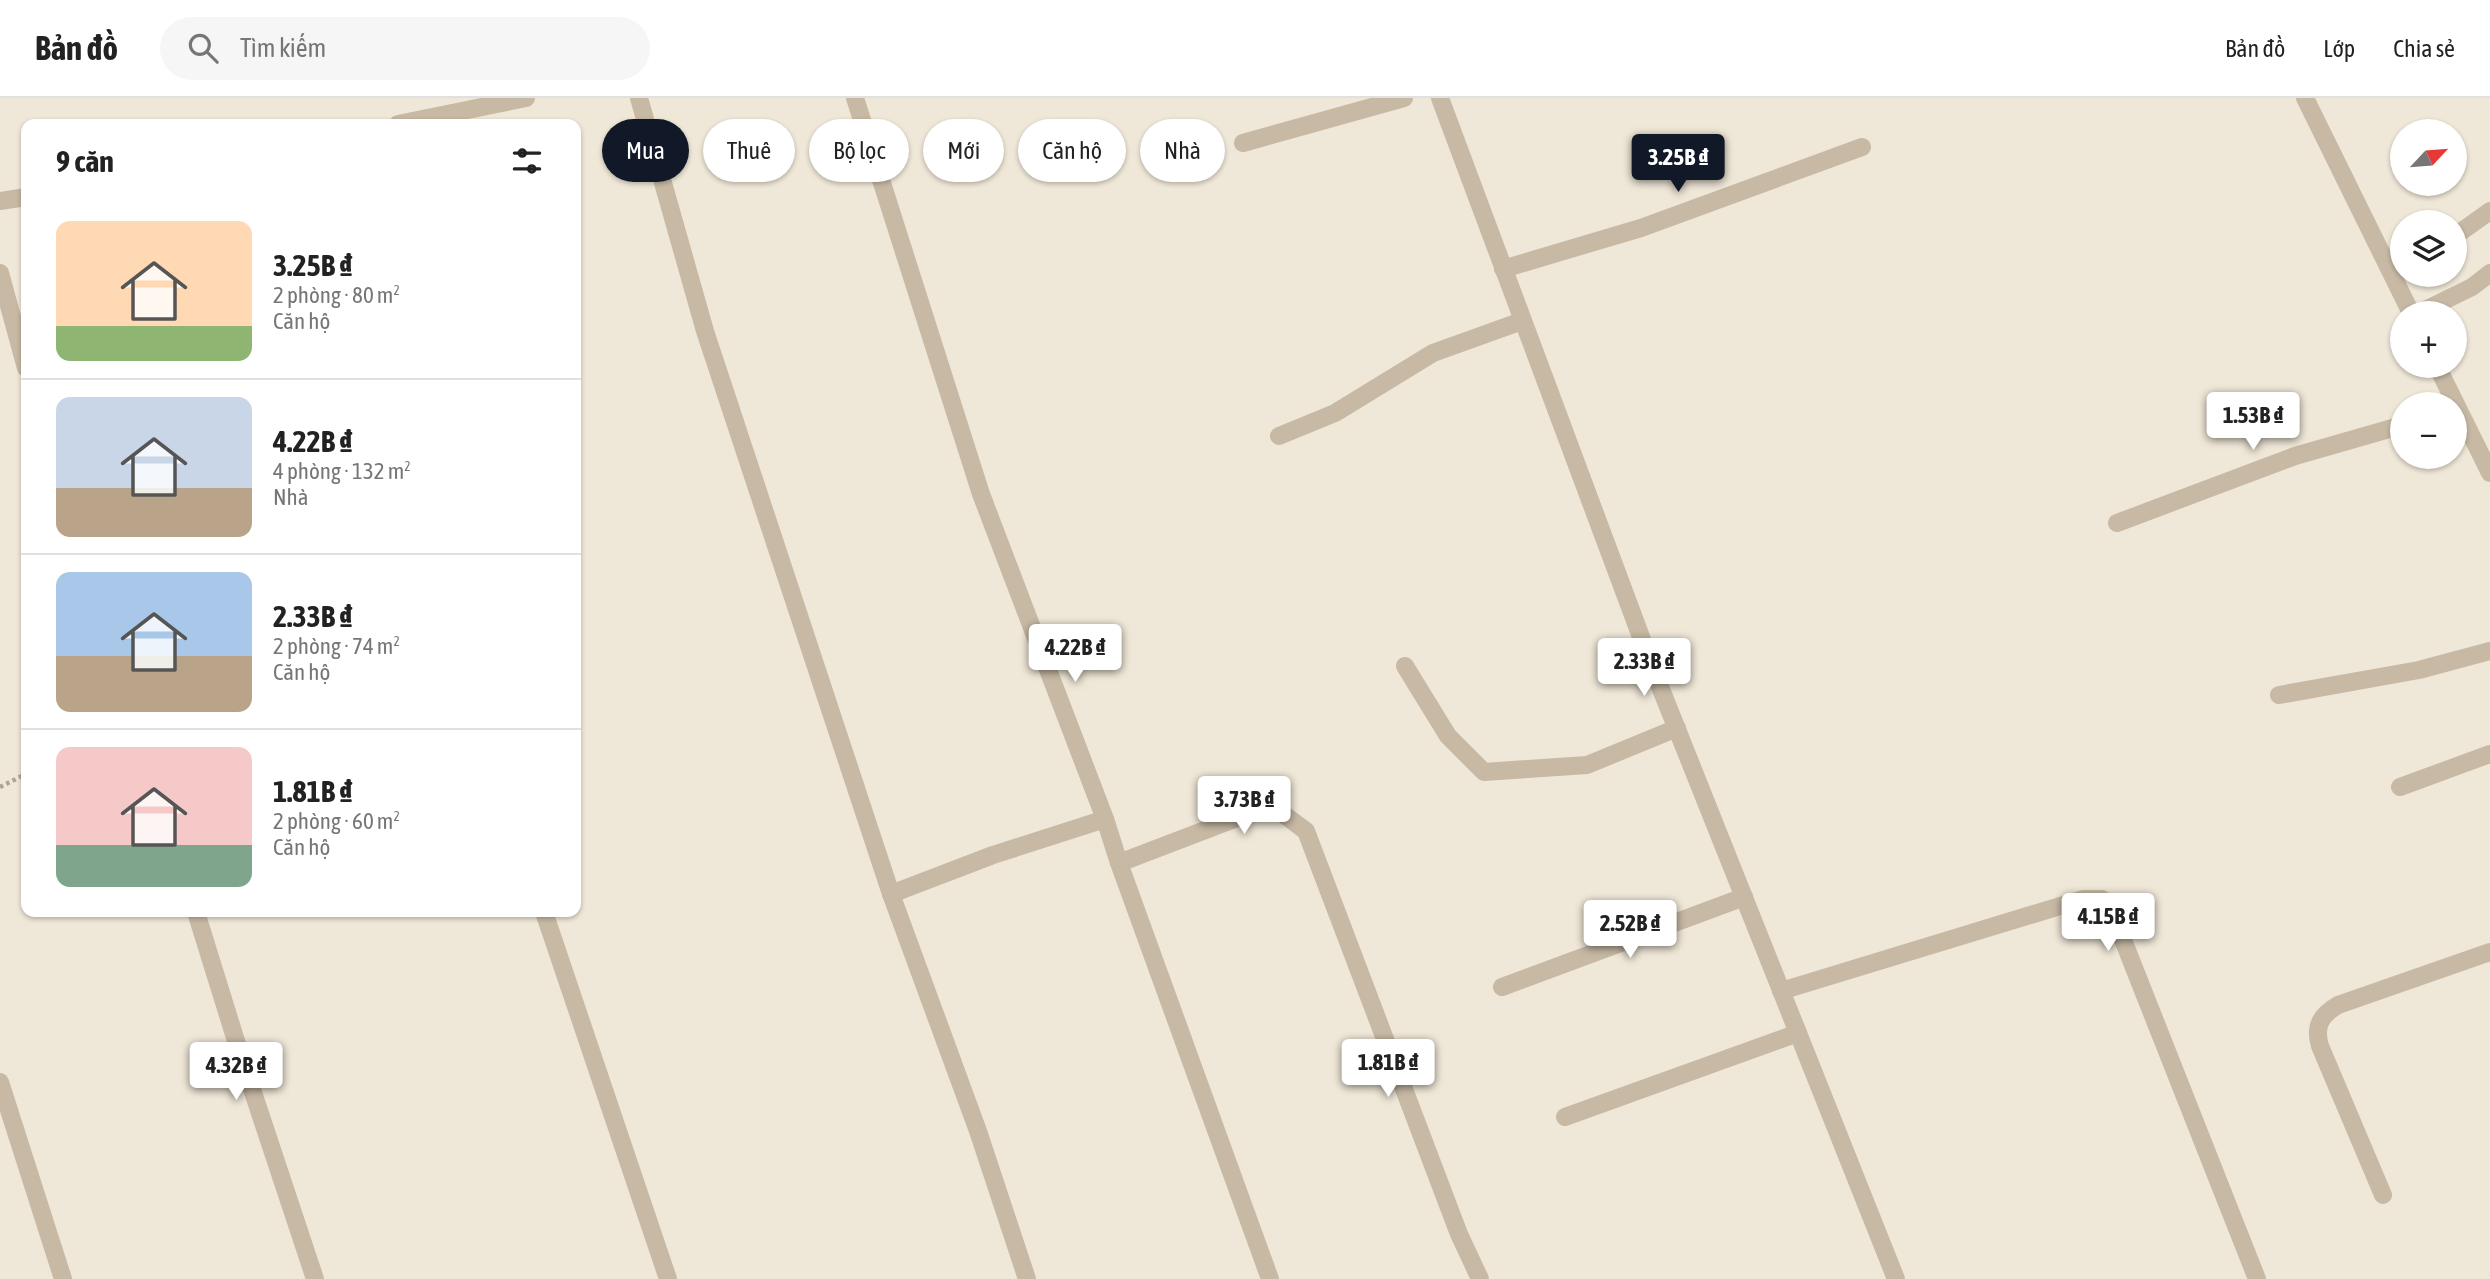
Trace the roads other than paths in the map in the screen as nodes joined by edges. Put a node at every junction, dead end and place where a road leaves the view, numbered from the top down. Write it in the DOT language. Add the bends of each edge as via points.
graph roads {
  1 [pos="526,98"];
  2 [pos="639,98"];
  3 [pos="855,98"];
  4 [pos="1404,98"];
  5 [pos="1440,98"];
  6 [pos="2305,98"];
  7 [pos="423,119"];
  8 [pos="1243,143"];
  9 [pos="1862,147"];
  10 [pos="21,198"];
  11 [pos="0,201"];
  12 [pos="2490,211"];
  13 [pos="2467,227"];
  14 [pos="2390,254"];
  15 [pos="1503,269"];
  16 [pos="0,273"];
  17 [pos="2490,273"];
  18 [pos="2443,301"];
  19 [pos="1522,321"];
  20 [pos="21,350"];
  21 [pos="2390,429"];
  22 [pos="2467,429"];
  23 [pos="1279,436"];
  24 [pos="2490,473"];
  25 [pos="2118,523"];
  26 [pos="2490,651"];
  27 [pos="1405,666"];
  28 [pos="2279,695"];
  29 [pos="1677,728"];
  30 [pos="2490,754"];
  31 [pos="2400,787"];
  32 [pos="1105,819"];
  33 [pos="1119,863"];
  34 [pos="891,894"];
  35 [pos="1744,897"];
  36 [pos="198,917"];
  37 [pos="546,917"];
  38 [pos="2490,952"];
  39 [pos="1502,987"];
  40 [pos="1781,991"];
  41 [pos="1798,1033"];
  42 [pos="0,1082"];
  43 [pos="1565,1117"];
  44 [pos="2382,1195"];
  45 [pos="63,1279"];
  46 [pos="315,1279"];
  47 [pos="668,1279"];
  48 [pos="1027,1279"];
  49 [pos="1270,1279"];
  50 [pos="1480,1279"];
  51 [pos="1896,1279"];
  52 [pos="2257,1279"];
  1 -- 7 [label="street"];
  2 -- 34 [label="street" via="705,331"];
  3 -- 32 [label="street" via="981,494"];
  4 -- 8 [label="street"];
  5 -- 15 [label="street"];
  6 -- 14 [label="street"];
  9 -- 15 [label="street" via="1641,228"];
  10 -- 11 [label="street"];
  12 -- 13 [label="street"];
  15 -- 19 [label="street"];
  16 -- 20 [label="street"];
  17 -- 18 [label="street"];
  19 -- 23 [label="street" via="1433,353 1335,413"];
  19 -- 29 [label="street"];
  21 -- 25 [label="street" via="2295,456"];
  22 -- 24 [label="street"];
  26 -- 28 [label="street" via="2418,670"];
  27 -- 29 [label="street" via="1448,736 1484,772 1587,765"];
  29 -- 35 [label="street"];
  30 -- 31 [label="street"];
  32 -- 33 [label="street"];
  32 -- 34 [label="street"];
  33 -- 49 [label="street"];
  33 -- 50 [label="street" via="1271,805 1306,831"];
  34 -- 48 [label="street"];
  35 -- 39 [label="street"];
  35 -- 40 [label="street"];
  36 -- 46 [label="street"];
  37 -- 47 [label="street"];
  38 -- 44 [label="street" via="2339,1005 2319,1023 2320,1046"];
  40 -- 41 [label="street"];
  40 -- 52 [label="street" via="2083,899 2102,899 2112,912"];
  41 -- 43 [label="street"];
  41 -- 51 [label="street"];
  42 -- 45 [label="street"];
}
